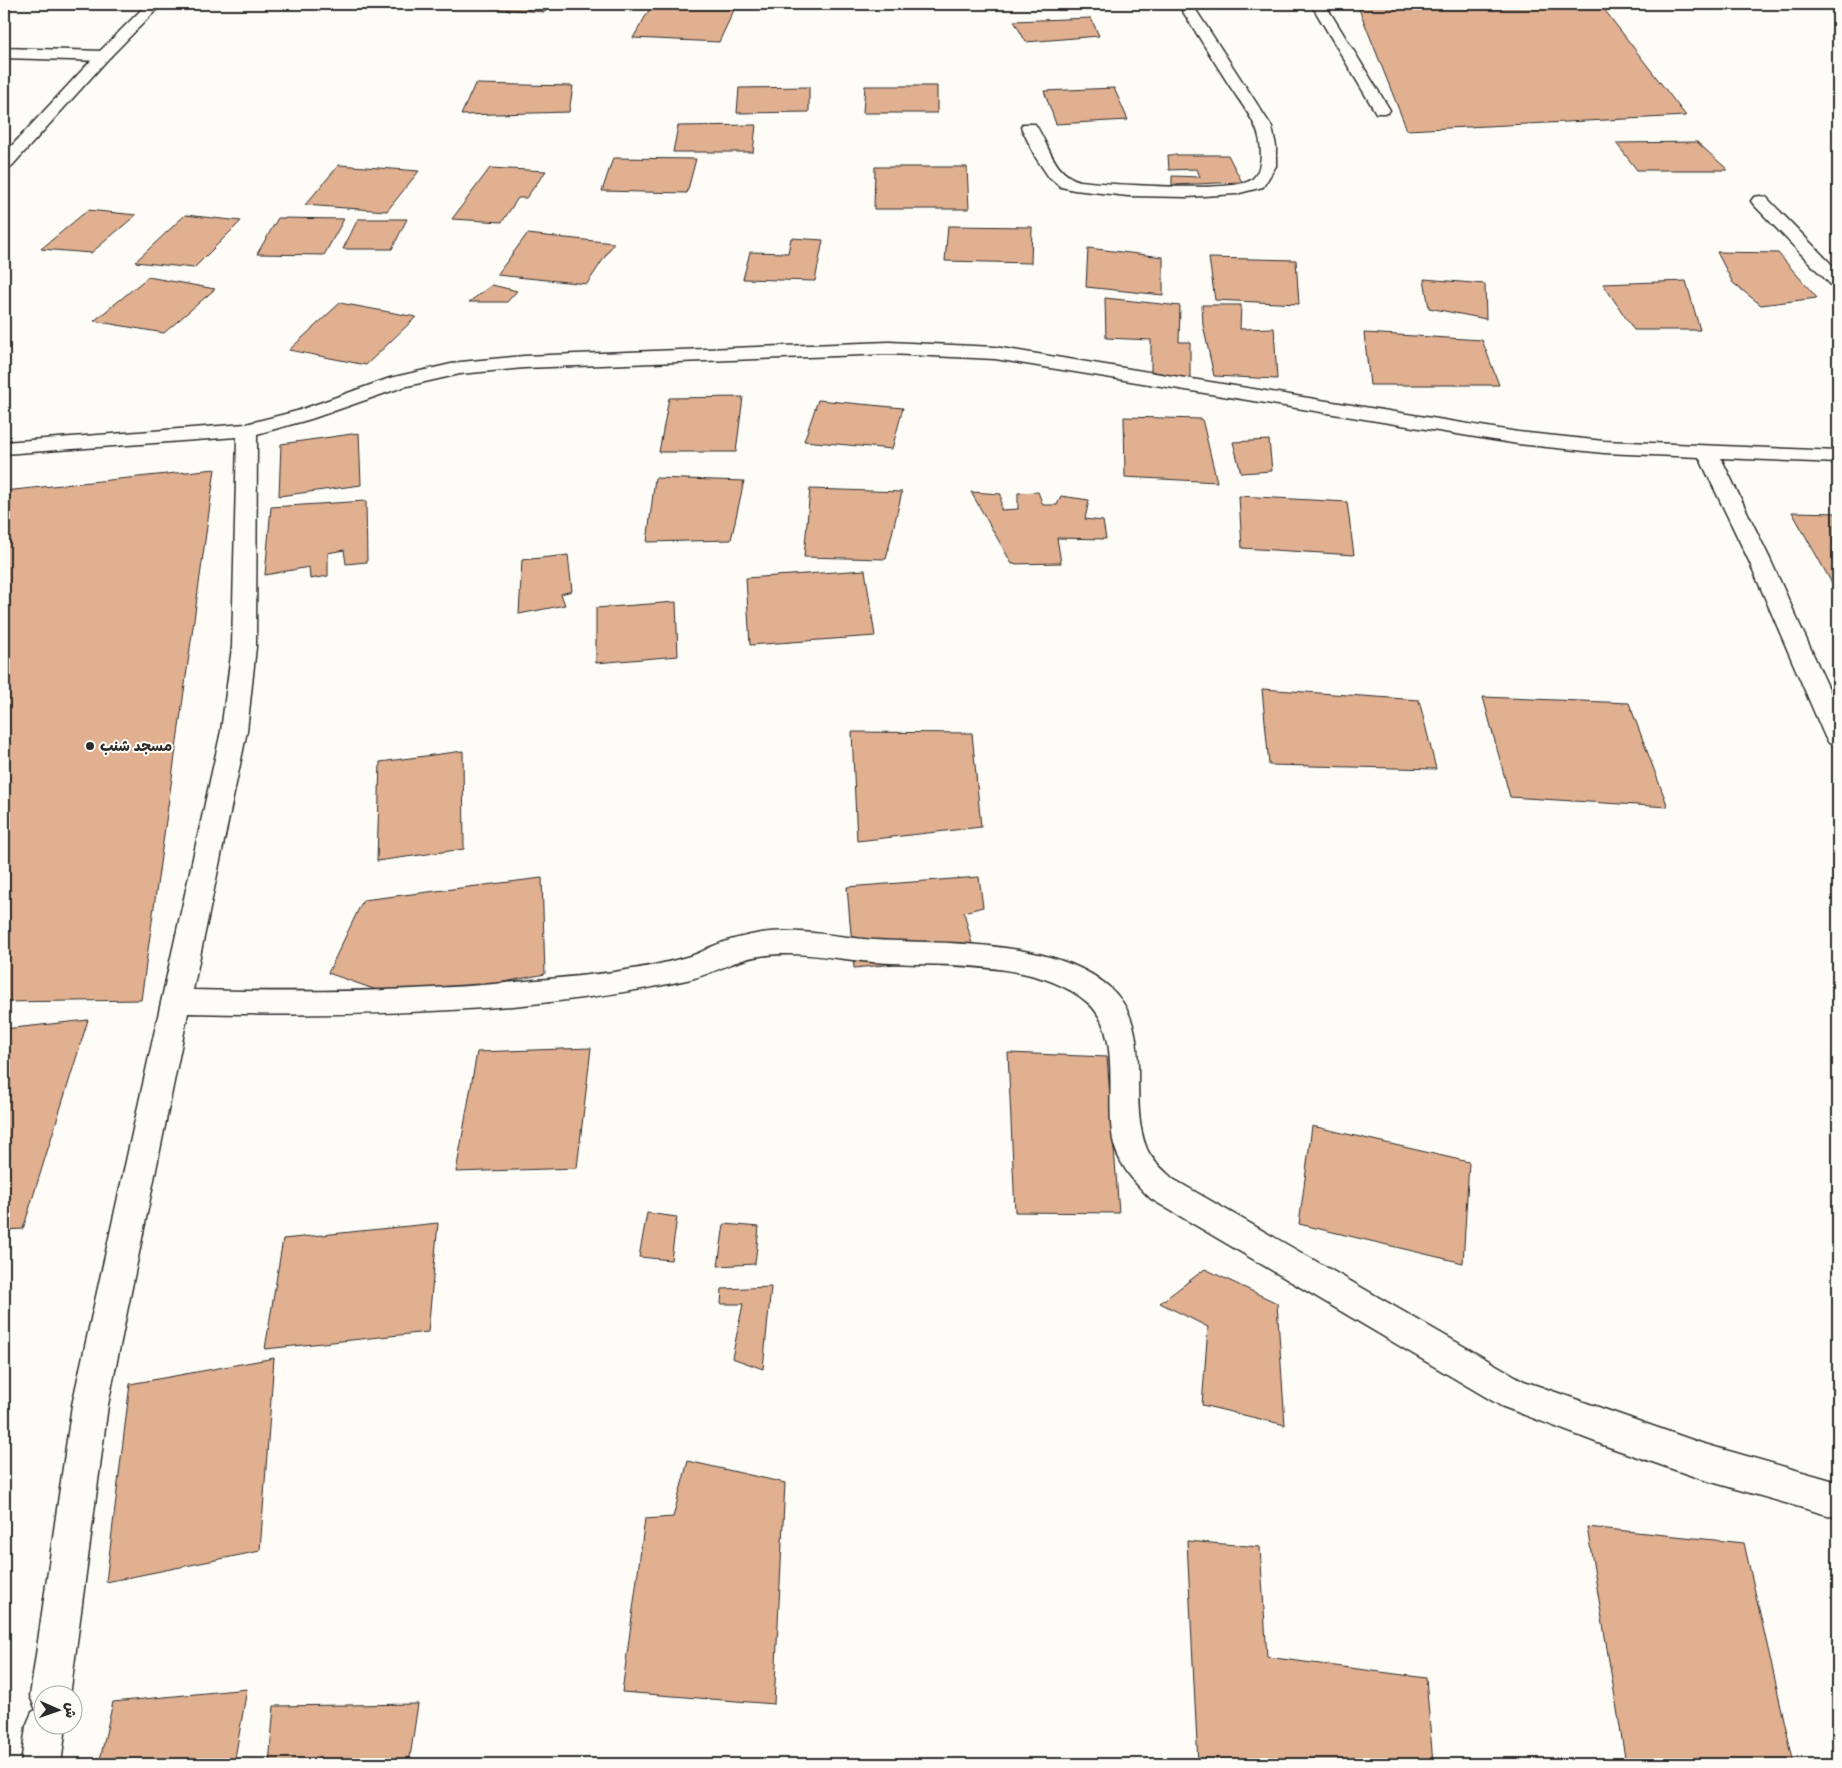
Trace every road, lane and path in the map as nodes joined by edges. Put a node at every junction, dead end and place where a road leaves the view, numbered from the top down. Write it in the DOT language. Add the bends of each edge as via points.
graph roads {
  1 [pos="155,4"];
  2 [pos="1185,4"];
  3 [pos="1318,4"];
  4 [pos="4,53"];
  5 [pos="103,56"];
  6 [pos="1382,110"];
  7 [pos="1029,127"];
  8 [pos="4,164"];
  9 [pos="1760,201"];
  10 [pos="1838,281"];
  11 [pos="246,430"];
  12 [pos="4,448"];
  13 [pos="1707,452"];
  14 [pos="1838,457"];
  15 [pos="1838,737"];
  16 [pos="176,1001"];
  17 [pos="1838,1500"];
  18 [pos="51,1686"];
  19 [pos="45,1736"];
  20 [pos="41,1764"];
  1 -- 5 [label="street"];
  2 -- 7 [label="street" via="1264,126 1269,147 1268,166 1262,179 1252,187 1154,191 1082,188 1068,184 1054,174"];
  3 -- 6 [label="street"];
  4 -- 5 [label="street"];
  5 -- 8 [label="street"];
  9 -- 10 [label="street"];
  11 -- 12 [label="street"];
  11 -- 13 [label="street" via="304,415 397,382 460,368 533,362 890,348 995,353 1518,438 1604,447"];
  11 -- 16 [label="street" via="242,666 234,731"];
  13 -- 14 [label="street"];
  13 -- 15 [label="street" via="1760,561"];
  16 -- 17 [label="street" via="332,1004 461,999 590,987 698,966 731,952 776,943 995,959 1055,970 1087,985 1111,1008 1122,1044 1130,1148 1142,1169 1162,1189 1514,1394 1700,1461"];
  16 -- 18 [label="street" via="90,1404"];
  19 -- 20 [label="street"];
}
